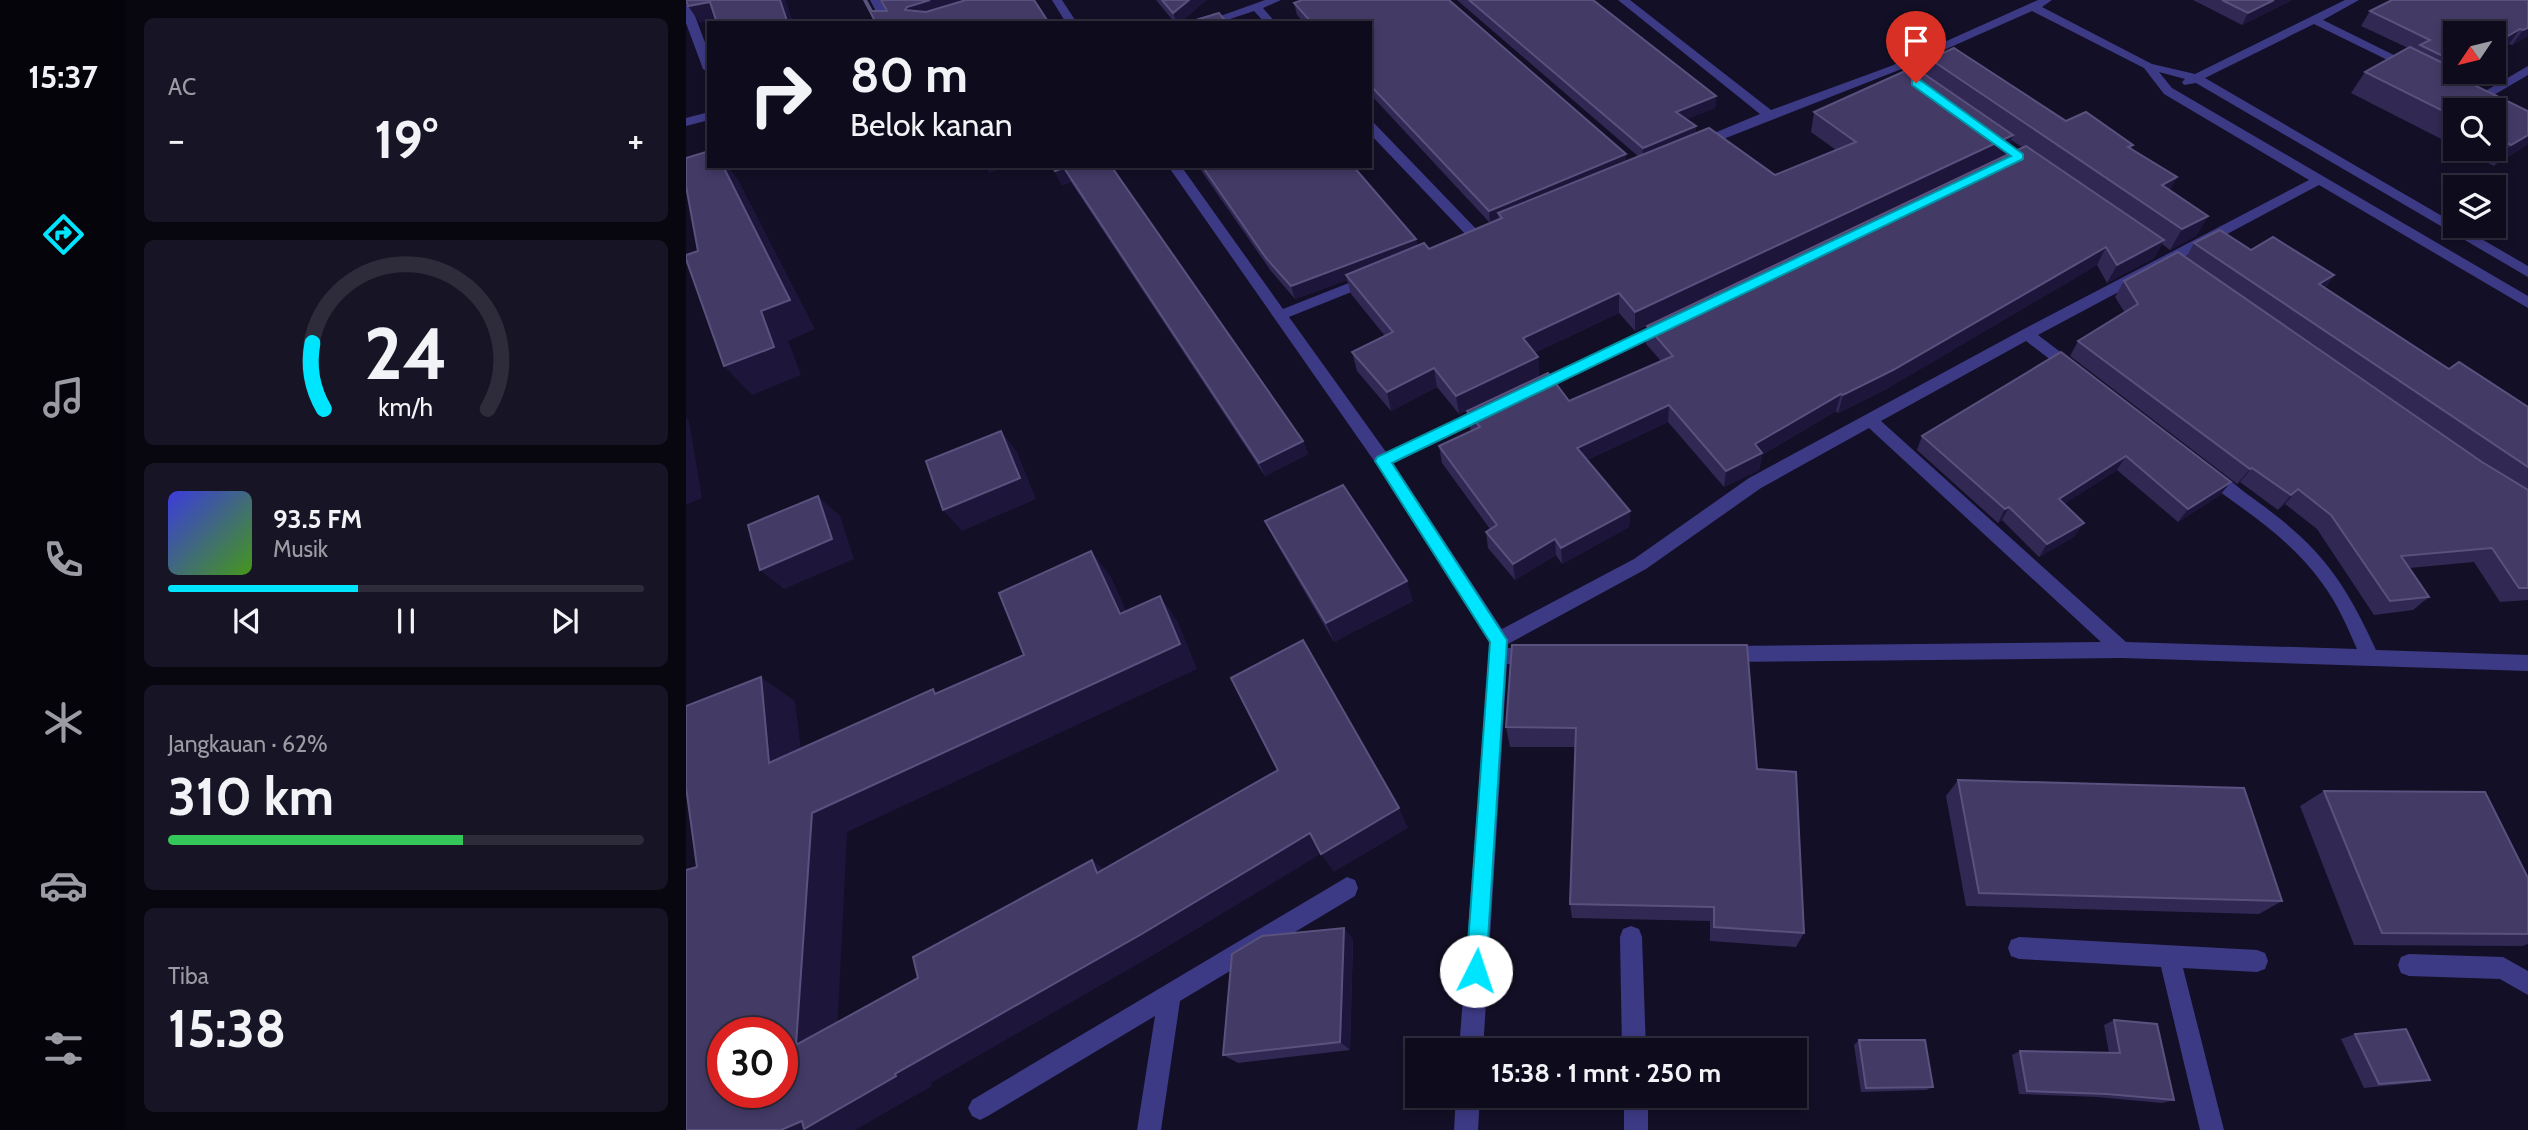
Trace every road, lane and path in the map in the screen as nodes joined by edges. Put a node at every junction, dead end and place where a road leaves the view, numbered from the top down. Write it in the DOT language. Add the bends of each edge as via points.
graph roads {
  1 [pos="875,0"];
  2 [pos="1057,0"];
  3 [pos="1276,0"];
  4 [pos="1623,0"];
  5 [pos="2046,0"];
  6 [pos="2354,0"];
  7 [pos="1255,6"];
  8 [pos="2032,6"];
  9 [pos="686,8"];
  10 [pos="2315,20"];
  11 [pos="887,21"];
  12 [pos="1071,21"];
  13 [pos="1212,21"];
  14 [pos="1269,21"];
  15 [pos="707,64"];
  16 [pos="2148,66"];
  17 [pos="2528,70"];
  18 [pos="2426,75"];
  19 [pos="2196,78"];
  20 [pos="2168,91"];
  21 [pos="2463,94"];
  22 [pos="1769,115"];
  23 [pos="707,117"];
  24 [pos="686,122"];
  25 [pos="1372,128"];
  26 [pos="1692,147"];
  27 [pos="1175,168"];
  28 [pos="2319,180"];
  29 [pos="1477,237"];
  30 [pos="2528,272"];
  31 [pos="1379,276"];
  32 [pos="2528,303"];
  33 [pos="1281,315"];
  34 [pos="1682,318"];
  35 [pos="2027,334"];
  36 [pos="2093,384"];
  37 [pos="1870,420"];
  38 [pos="1383,461"];
  39 [pos="2191,461"];
  40 [pos="1498,648"];
  41 [pos="2122,650"];
  42 [pos="1705,654"];
  43 [pos="1552,656"];
  44 [pos="2371,659"];
  45 [pos="2528,663"];
  46 [pos="1348,888"];
  47 [pos="1631,937"];
  48 [pos="2019,948"];
  49 [pos="2169,956"];
  50 [pos="2257,961"];
  51 [pos="2409,965"];
  52 [pos="2528,984"];
  53 [pos="1170,994"];
  54 [pos="1472,1038"];
  55 [pos="1634,1038"];
  56 [pos="980,1108"];
  57 [pos="1467,1108"];
  58 [pos="1636,1108"];
  59 [pos="1149,1130"];
  60 [pos="1466,1130"];
  61 [pos="1636,1130"];
  62 [pos="2212,1130"];
  1 -- 11 [label="street"];
  2 -- 12 [label="street"];
  3 -- 7 [label="street"];
  4 -- 22 [label="street"];
  5 -- 8 [label="street"];
  6 -- 10 [label="street"];
  7 -- 13 [label="street"];
  7 -- 14 [label="street"];
  8 -- 16 [label="street"];
  8 -- 22 [label="street" via="1901,72"];
  9 -- 15 [label="street"];
  10 -- 18 [label="street"];
  10 -- 19 [label="street"];
  16 -- 19 [label="street"];
  16 -- 20 [label="street"];
  17 -- 21 [label="street" via="2481,103"];
  19 -- 20 [label="street"];
  19 -- 30 [label="street"];
  20 -- 28 [label="street"];
  22 -- 26 [label="street"];
  23 -- 24 [label="street"];
  25 -- 29 [label="street"];
  27 -- 33 [label="street"];
  28 -- 32 [label="street"];
  28 -- 35 [label="street"];
  31 -- 33 [label="street"];
  33 -- 38 [label="street"];
  34 -- 38 [label="street"];
  35 -- 36 [label="street"];
  35 -- 37 [label="street"];
  37 -- 40 [label="street" via="1755,483 1640,564"];
  37 -- 41 [label="street"];
  38 -- 40 [label="street"];
  39 -- 44 [label="street" via="2290,537 2322,569 2347,606"];
  40 -- 43 [label="street"];
  40 -- 54 [label="street"];
  41 -- 42 [label="street"];
  41 -- 44 [label="street"];
  44 -- 45 [label="street"];
  46 -- 53 [label="street"];
  47 -- 55 [label="street"];
  48 -- 49 [label="street"];
  49 -- 50 [label="street"];
  49 -- 62 [label="street"];
  51 -- 52 [label="street" via="2503,968"];
  53 -- 56 [label="street"];
  53 -- 59 [label="street"];
  57 -- 60 [label="street"];
  58 -- 61 [label="street"];
}
